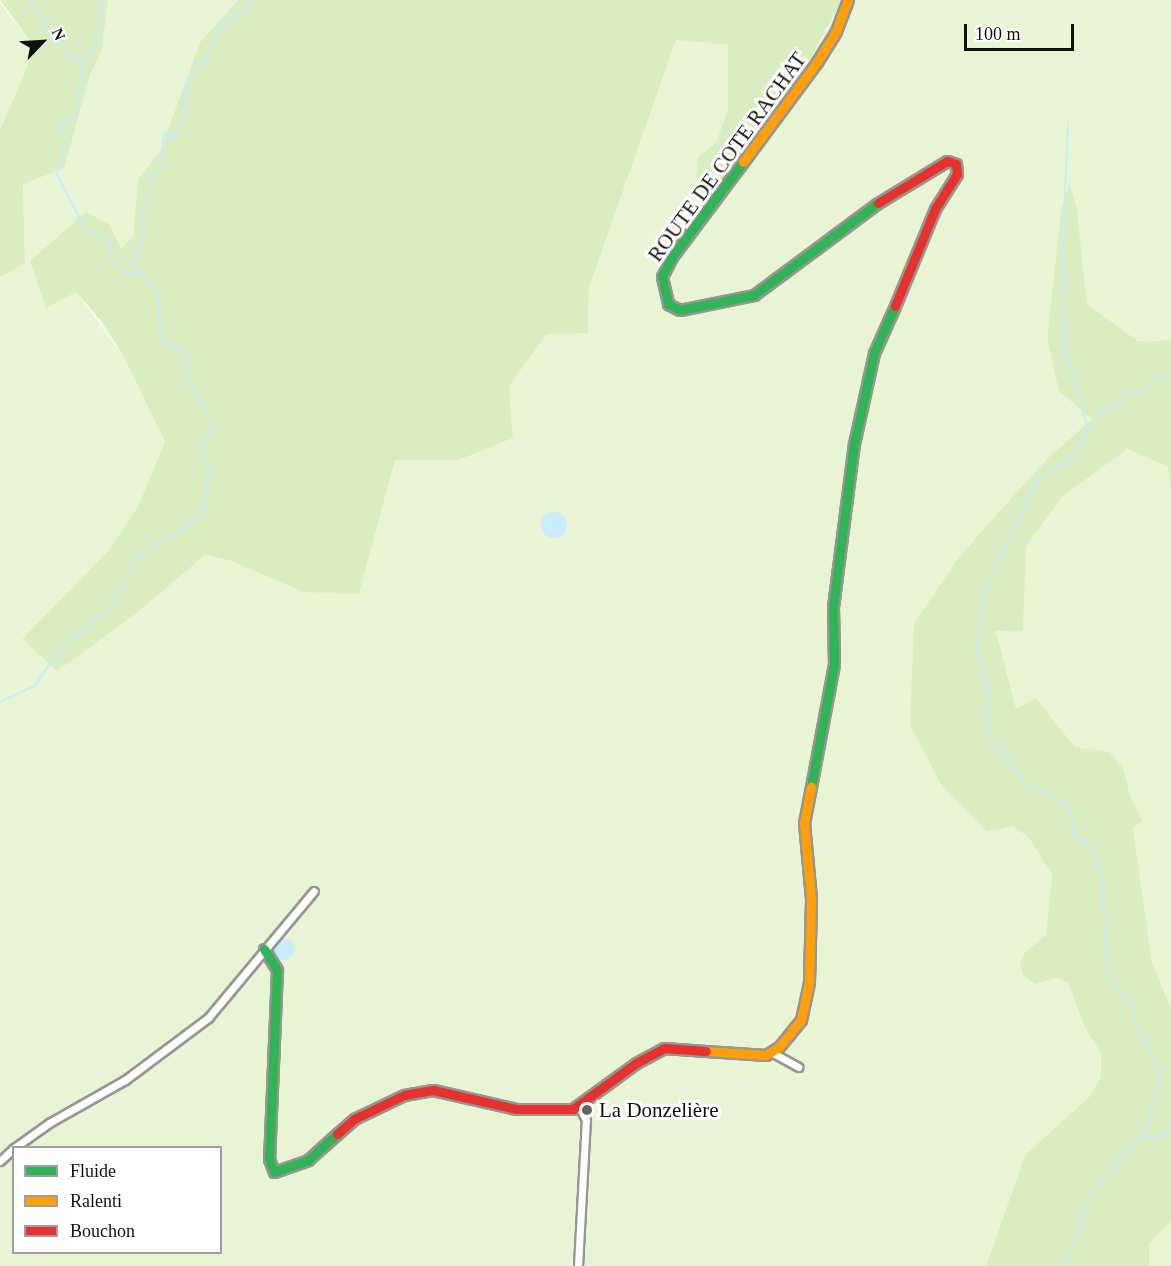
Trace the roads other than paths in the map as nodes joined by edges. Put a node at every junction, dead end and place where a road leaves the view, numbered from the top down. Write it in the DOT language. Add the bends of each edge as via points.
graph roads {
  1 [pos="848,0"];
  2 [pos="314,891"];
  3 [pos="264,949"];
  4 [pos="773,1053"];
  5 [pos="798,1067"];
  6 [pos="579,1106"];
  7 [pos="17,1146"];
  8 [pos="12,1150"];
  9 [pos="0,1161"];
  10 [pos="578,1266"];
  1 -- 4 [label="street, ROUTE DE COTE RACHAT" via="836,32 818,62 672,256 662,277 668,304 680,310 754,295 893,192 947,161 956,164 957,174 935,209 870,362 846,491 833,607 834,664 804,823 811,898 809,982 801,1020"];
  2 -- 3 [label="street"];
  3 -- 6 [label="street" via="274,962 278,981 269,1125 269,1159 274,1172 296,1168 354,1119 386,1101 420,1091 443,1092 516,1109"];
  3 -- 7 [label="street" via="202,1023 125,1080"];
  4 -- 5 [label="street"];
  4 -- 6 [label="street" via="664,1048 636,1063"];
  6 -- 10 [label="street" via="586,1120"];
  8 -- 9 [label="street"];
}
